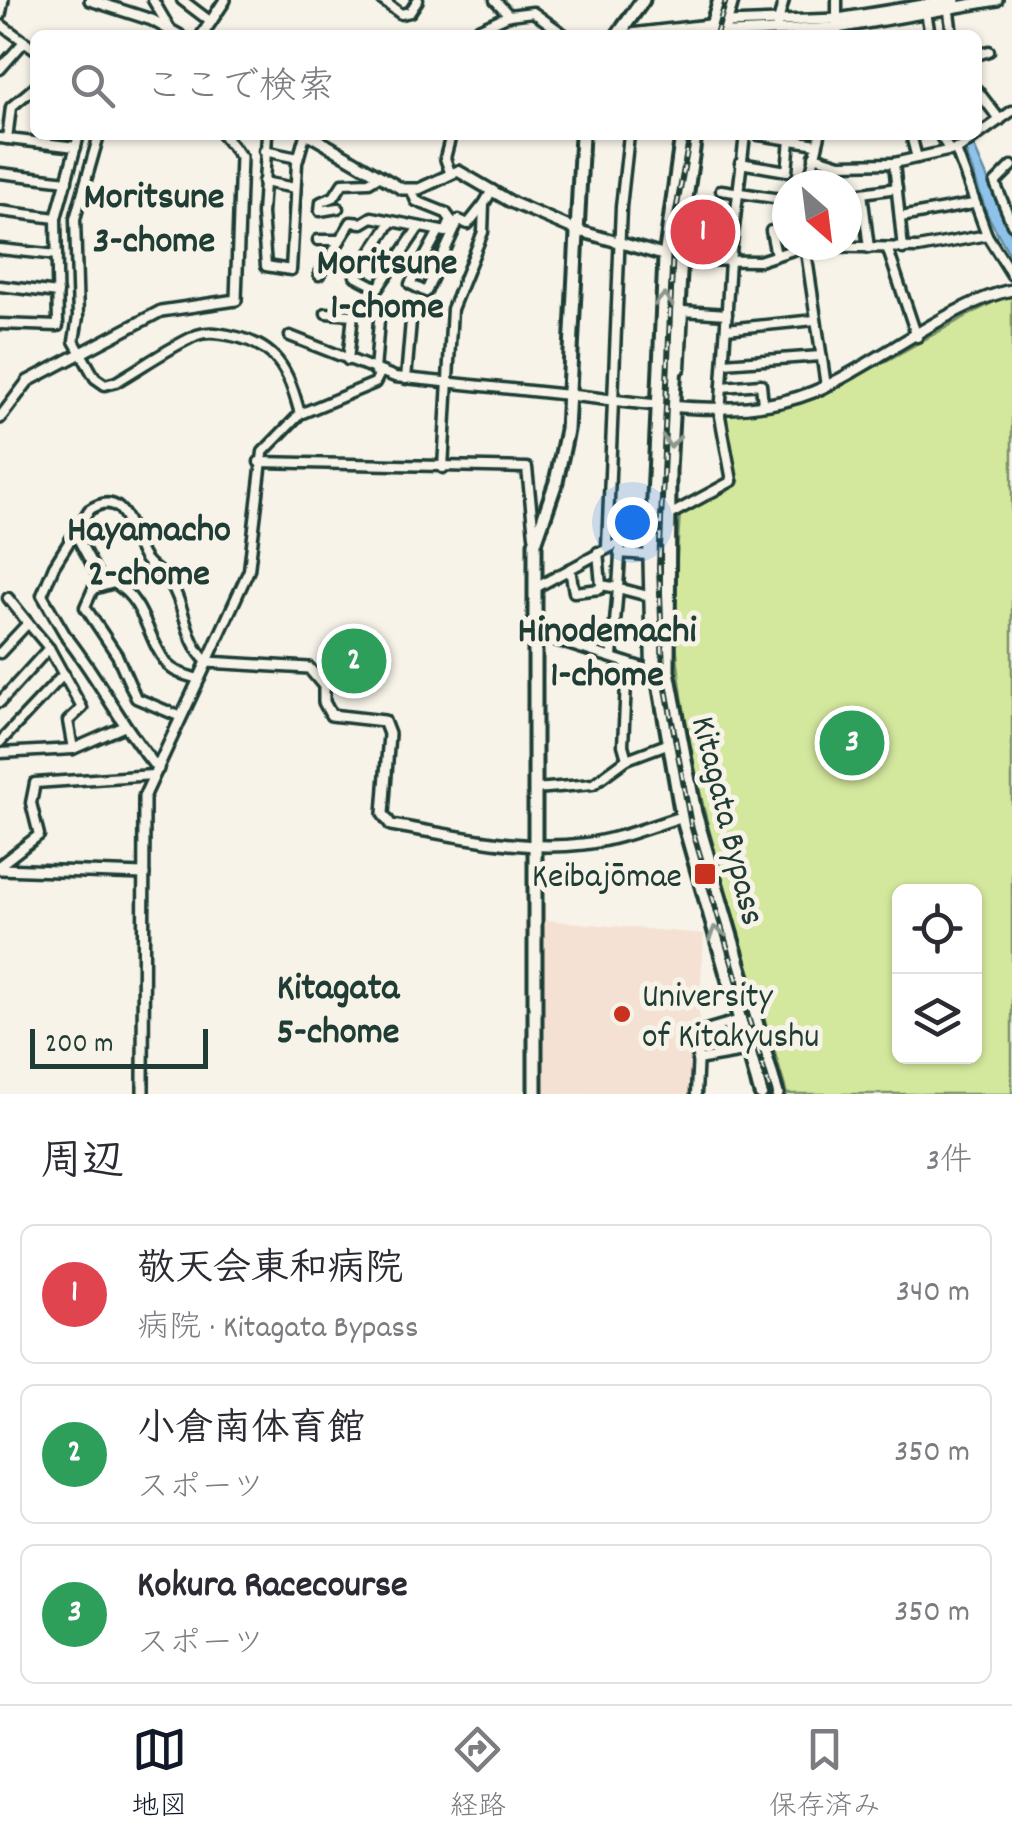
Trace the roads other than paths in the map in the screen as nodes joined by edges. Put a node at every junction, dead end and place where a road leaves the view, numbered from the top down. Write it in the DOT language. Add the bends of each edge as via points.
graph roads {
  1 [pos="4,0"];
  2 [pos="90,0"];
  3 [pos="153,0"];
  4 [pos="182,0"];
  5 [pos="225,0"];
  6 [pos="382,0"];
  7 [pos="418,0"];
  8 [pos="495,0"];
  9 [pos="644,0"];
  10 [pos="720,0"];
  11 [pos="732,0"];
  12 [pos="784,0"];
  13 [pos="837,0"];
  14 [pos="880,0"];
  15 [pos="998,0"];
  16 [pos="947,4"];
  17 [pos="921,8"];
  18 [pos="882,12"];
  19 [pos="0,15"];
  20 [pos="510,15"];
  21 [pos="211,22"];
  22 [pos="0,24"];
  23 [pos="838,27"];
  24 [pos="776,28"];
  25 [pos="169,30"];
  26 [pos="173,30"];
  27 [pos="205,30"];
  28 [pos="476,30"];
  29 [pos="558,30"];
  30 [pos="623,30"];
  31 [pos="717,30"];
  32 [pos="717,30"];
  33 [pos="737,30"];
  34 [pos="951,30"];
  35 [pos="22,44"];
  36 [pos="30,48"];
  37 [pos="989,51"];
  38 [pos="982,53"];
  39 [pos="0,69"];
  40 [pos="30,91"];
  41 [pos="982,97"];
  42 [pos="1012,111"];
  43 [pos="1000,120"];
  44 [pos="982,134"];
  45 [pos="4,139"];
  46 [pos="30,139"];
  47 [pos="46,140"];
  48 [pos="78,140"];
  49 [pos="99,140"];
  50 [pos="227,140"];
  51 [pos="266,140"];
  52 [pos="306,140"];
  53 [pos="317,140"];
  54 [pos="450,140"];
  55 [pos="582,140"];
  56 [pos="629,140"];
  57 [pos="681,140"];
  58 [pos="694,140"];
  59 [pos="744,140"];
  60 [pos="790,140"];
  61 [pos="818,140"];
  62 [pos="913,140"];
  63 [pos="945,140"];
  64 [pos="956,140"];
  65 [pos="974,140"];
  66 [pos="76,147"];
  67 [pos="955,149"];
  68 [pos="264,151"];
  69 [pos="814,156"];
  70 [pos="298,158"];
  71 [pos="918,158"];
  72 [pos="740,163"];
  73 [pos="894,163"];
  74 [pos="1012,166"];
  75 [pos="811,170"];
  76 [pos="450,172"];
  77 [pos="0,173"];
  78 [pos="379,176"];
  79 [pos="67,181"];
  80 [pos="262,182"];
  81 [pos="295,188"];
  82 [pos="898,188"];
  83 [pos="492,190"];
  84 [pos="721,190"];
  85 [pos="412,191"];
  86 [pos="736,193"];
  87 [pos="772,198"];
  88 [pos="484,204"];
  89 [pos="973,204"];
  90 [pos="338,208"];
  91 [pos="0,211"];
  92 [pos="901,217"];
  93 [pos="56,218"];
  94 [pos="1011,220"];
  95 [pos="391,222"];
  96 [pos="418,227"];
  97 [pos="576,230"];
  98 [pos="439,231"];
  99 [pos="771,231"];
  100 [pos="772,236"];
  101 [pos="987,236"];
  102 [pos="318,240"];
  103 [pos="340,240"];
  104 [pos="619,244"];
  105 [pos="862,248"];
  106 [pos="868,248"];
  107 [pos="0,249"];
  108 [pos="903,249"];
  109 [pos="888,250"];
  110 [pos="56,254"];
  111 [pos="772,256"];
  112 [pos="665,258"];
  113 [pos="680,260"];
  114 [pos="807,260"];
  115 [pos="730,261"];
  116 [pos="1012,274"];
  117 [pos="319,275"];
  118 [pos="0,286"];
  119 [pos="1012,290"];
  120 [pos="58,293"];
  121 [pos="412,308"];
  122 [pos="326,313"];
  123 [pos="726,314"];
  124 [pos="379,320"];
  125 [pos="816,320"];
  126 [pos="0,324"];
  127 [pos="726,329"];
  128 [pos="290,336"];
  129 [pos="917,336"];
  130 [pos="81,354"];
  131 [pos="821,356"];
  132 [pos="348,360"];
  133 [pos="724,363"];
  134 [pos="676,370"];
  135 [pos="377,372"];
  136 [pos="406,379"];
  137 [pos="445,383"];
  138 [pos="826,386"];
  139 [pos="722,387"];
  140 [pos="569,396"];
  141 [pos="612,400"];
  142 [pos="659,403"];
  143 [pos="674,404"];
  144 [pos="763,404"];
  145 [pos="721,407"];
  146 [pos="300,414"];
  147 [pos="0,418"];
  148 [pos="259,462"];
  149 [pos="444,468"];
  150 [pos="667,513"];
  151 [pos="651,521"];
  152 [pos="75,533"];
  153 [pos="621,539"];
  154 [pos="535,544"];
  155 [pos="602,550"];
  156 [pos="619,553"];
  157 [pos="648,555"];
  158 [pos="570,569"];
  159 [pos="103,585"];
  160 [pos="601,585"];
  161 [pos="537,586"];
  162 [pos="618,588"];
  163 [pos="648,596"];
  164 [pos="8,598"];
  165 [pos="28,623"];
  166 [pos="536,634"];
  167 [pos="67,638"];
  168 [pos="50,648"];
  169 [pos="0,654"];
  170 [pos="612,657"];
  171 [pos="207,662"];
  172 [pos="628,663"];
  173 [pos="659,671"];
  174 [pos="64,674"];
  175 [pos="198,679"];
  176 [pos="0,702"];
  177 [pos="181,717"];
  178 [pos="123,727"];
  179 [pos="0,742"];
  180 [pos="667,744"];
  181 [pos="72,749"];
  182 [pos="0,752"];
  183 [pos="627,759"];
  184 [pos="155,772"];
  185 [pos="536,789"];
  186 [pos="688,814"];
  187 [pos="537,845"];
  188 [pos="0,867"];
  189 [pos="144,874"];
  190 [pos="740,1020"];
  191 [pos="749,1050"];
  192 [pos="698,1060"];
  193 [pos="144,1094"];
  194 [pos="535,1094"];
  195 [pos="696,1094"];
  196 [pos="762,1094"];
  197 [pos="776,1094"];
  1 -- 19 [label="street"];
  2 -- 25 [label="street"];
  3 -- 26 [label="street"];
  4 -- 21 [label="street"];
  5 -- 21 [label="street"];
  6 -- 7 [label="street" via="400,14"];
  8 -- 20 [label="street"];
  9 -- 30 [label="highway"];
  10 -- 31 [label="highway"];
  11 -- 32 [label="highway"];
  12 -- 24 [label="street"];
  13 -- 23 [label="street"];
  14 -- 18 [label="street"];
  15 -- 16 [label="street"];
  16 -- 17 [label="street"];
  16 -- 34 [label="street"];
  17 -- 18 [label="street"];
  17 -- 23 [label="street"];
  18 -- 23 [label="street"];
  20 -- 28 [label="street"];
  20 -- 29 [label="street" via="539,14"];
  21 -- 27 [label="street"];
  22 -- 35 [label="street"];
  23 -- 24 [label="street"];
  24 -- 33 [label="street"];
  35 -- 36 [label="street"];
  35 -- 39 [label="street"];
  37 -- 38 [label="street"];
  40 -- 45 [label="street" via="11,108"];
  41 -- 43 [label="street"];
  42 -- 43 [label="street"];
  43 -- 44 [label="street"];
  45 -- 46 [label="street"];
  47 -- 66 [label="street"];
  48 -- 66 [label="street"];
  49 -- 130 [label="street" via="74,234 74,340"];
  50 -- 130 [label="street" via="241,156 236,300 161,311"];
  51 -- 68 [label="street"];
  52 -- 70 [label="street"];
  53 -- 78 [label="street"];
  54 -- 76 [label="street"];
  55 -- 97 [label="highway"];
  56 -- 104 [label="street"];
  57 -- 112 [label="highway, Kitagata Bypass"];
  58 -- 113 [label="highway, Kitagata Bypass"];
  59 -- 72 [label="street"];
  60 -- 61 [label="street"];
  60 -- 72 [label="street" via="787,171"];
  61 -- 69 [label="street"];
  62 -- 71 [label="street"];
  63 -- 67 [label="street"];
  64 -- 67 [label="street"];
  65 -- 67 [label="street"];
  66 -- 79 [label="street"];
  67 -- 71 [label="street"];
  67 -- 89 [label="street"];
  68 -- 70 [label="street"];
  68 -- 80 [label="street"];
  69 -- 73 [label="street" via="840,164"];
  69 -- 75 [label="street"];
  70 -- 81 [label="street"];
  71 -- 73 [label="street"];
  72 -- 86 [label="street"];
  73 -- 82 [label="street"];
  74 -- 94 [label="street" via="994,183"];
  76 -- 83 [label="street"];
  76 -- 85 [label="street"];
  77 -- 79 [label="street"];
  78 -- 85 [label="street"];
  78 -- 90 [label="street" via="344,184 321,202 320,211"];
  79 -- 93 [label="street"];
  80 -- 81 [label="street"];
  80 -- 81 [label="street" via="270,268 293,270"];
  82 -- 92 [label="street"];
  82 -- 106 [label="street" via="862,192"];
  83 -- 88 [label="street"];
  83 -- 97 [label="street"];
  84 -- 86 [label="street"];
  85 -- 98 [label="street" via="416,201 451,220 446,232"];
  86 -- 87 [label="street"];
  86 -- 115 [label="street"];
  88 -- 98 [label="street" via="468,224 459,220 426,292 410,284"];
  88 -- 137 [label="street" via="484,232 452,309"];
  89 -- 92 [label="street"];
  89 -- 101 [label="street"];
  91 -- 93 [label="street"];
  92 -- 108 [label="street"];
  93 -- 110 [label="street"];
  95 -- 96 [label="street"];
  95 -- 96 [label="street" via="355,276 378,288"];
  95 -- 103 [label="street" via="350,222"];
  96 -- 98 [label="street"];
  97 -- 104 [label="street"];
  97 -- 140 [label="highway"];
  99 -- 100 [label="street"];
  101 -- 108 [label="street"];
  101 -- 116 [label="street"];
  102 -- 103 [label="street"];
  103 -- 117 [label="street"];
  104 -- 112 [label="street"];
  104 -- 141 [label="street"];
  105 -- 106 [label="street"];
  106 -- 109 [label="street"];
  107 -- 110 [label="street"];
  108 -- 109 [label="street"];
  109 -- 129 [label="street"];
  110 -- 120 [label="street"];
  111 -- 115 [label="street"];
  112 -- 113 [label="street"];
  142 -- 112 [label="highway, Kitagata Bypass, one-way"];
  113 -- 115 [label="street"];
  113 -- 134 [label="highway, Kitagata Bypass"];
  114 -- 125 [label="street"];
  115 -- 123 [label="street"];
  118 -- 120 [label="street"];
  119 -- 129 [label="street"];
  120 -- 126 [label="street" via="58,326"];
  121 -- 136 [label="street"];
  122 -- 132 [label="street" via="353,315"];
  123 -- 127 [label="street"];
  123 -- 134 [label="street" via="684,312"];
  124 -- 135 [label="street"];
  125 -- 127 [label="street"];
  125 -- 131 [label="street"];
  127 -- 133 [label="street"];
  128 -- 132 [label="street"];
  129 -- 138 [label="street"];
  130 -- 146 [label="street" via="95,378 109,385 202,333 256,341 285,366"];
  130 -- 147 [label="street" via="28,381"];
  131 -- 133 [label="street"];
  131 -- 138 [label="street"];
  132 -- 135 [label="street"];
  133 -- 139 [label="street"];
  134 -- 143 [label="highway, Kitagata Bypass"];
  135 -- 136 [label="street"];
  135 -- 146 [label="street" via="375,383"];
  136 -- 137 [label="street"];
  137 -- 140 [label="street"];
  137 -- 149 [label="street"];
  138 -- 144 [label="street"];
  139 -- 144 [label="street" via="761,384"];
  139 -- 145 [label="street"];
  140 -- 141 [label="street"];
  140 -- 154 [label="highway" via="562,461"];
  141 -- 142 [label="street"];
  141 -- 155 [label="street"];
  142 -- 143 [label="street"];
  142 -- 151 [label="highway, Kitagata Bypass"];
  143 -- 145 [label="street"];
  143 -- 150 [label="highway, Kitagata Bypass, one-way"];
  144 -- 145 [label="street"];
  145 -- 150 [label="street" via="732,480"];
  146 -- 148 [label="street"];
  148 -- 149 [label="street"];
  148 -- 171 [label="street" via="249,570"];
  149 -- 154 [label="street" via="527,468"];
  150 -- 151 [label="street"];
  150 -- 173 [label="highway, Kitagata Bypass"];
  151 -- 153 [label="street"];
  151 -- 157 [label="street"];
  151 -- 173 [label="highway, Kitagata Bypass"];
  152 -- 159 [label="street"];
  152 -- 167 [label="street" via="42,595"];
  152 -- 171 [label="street" via="99,504 125,512 146,563 170,583 187,636"];
  153 -- 155 [label="street"];
  153 -- 156 [label="street"];
  154 -- 161 [label="highway"];
  155 -- 158 [label="street"];
  155 -- 160 [label="street"];
  156 -- 157 [label="street"];
  156 -- 162 [label="street"];
  157 -- 163 [label="street"];
  158 -- 160 [label="street" via="574,592"];
  158 -- 161 [label="street"];
  159 -- 175 [label="street" via="124,588 168,665"];
  159 -- 177 [label="street" via="93,589 86,607 128,686 136,698"];
  160 -- 162 [label="street"];
  161 -- 166 [label="highway"];
  162 -- 163 [label="street"];
  162 -- 170 [label="street"];
  163 -- 173 [label="street"];
  164 -- 165 [label="street"];
  165 -- 168 [label="street"];
  165 -- 169 [label="street"];
  166 -- 170 [label="street"];
  166 -- 185 [label="highway"];
  167 -- 178 [label="street"];
  168 -- 174 [label="street"];
  168 -- 176 [label="street"];
  170 -- 172 [label="street"];
  171 -- 175 [label="street"];
  171 -- 187 [label="street" via="308,668 320,678 331,715 384,721 389,734 383,814 391,826"];
  172 -- 173 [label="street"];
  172 -- 183 [label="street"];
  173 -- 180 [label="highway, Kitagata Bypass"];
  173 -- 186 [label="highway, Kitagata Bypass"];
  174 -- 179 [label="street"];
  174 -- 181 [label="street" via="82,708 68,720"];
  175 -- 177 [label="street"];
  177 -- 184 [label="street"];
  178 -- 181 [label="street"];
  178 -- 184 [label="street"];
  180 -- 183 [label="street"];
  180 -- 186 [label="highway, Kitagata Bypass"];
  181 -- 182 [label="street"];
  183 -- 185 [label="street" via="593,784"];
  184 -- 188 [label="street" via="36,784 32,803 39,835"];
  184 -- 189 [label="street" via="144,797"];
  185 -- 187 [label="highway"];
  186 -- 187 [label="street" via="588,844"];
  190 -- 186 [label="highway, Kitagata Bypass, one-way"];
  186 -- 197 [label="highway, Kitagata Bypass"];
  187 -- 194 [label="highway"];
  188 -- 189 [label="street"];
  189 -- 193 [label="street"];
  190 -- 191 [label="highway, Kitagata Bypass"];
  190 -- 192 [label="street" via="699,1032"];
  191 -- 192 [label="street"];
  191 -- 196 [label="highway, Kitagata Bypass"];
  192 -- 195 [label="street"];
}
